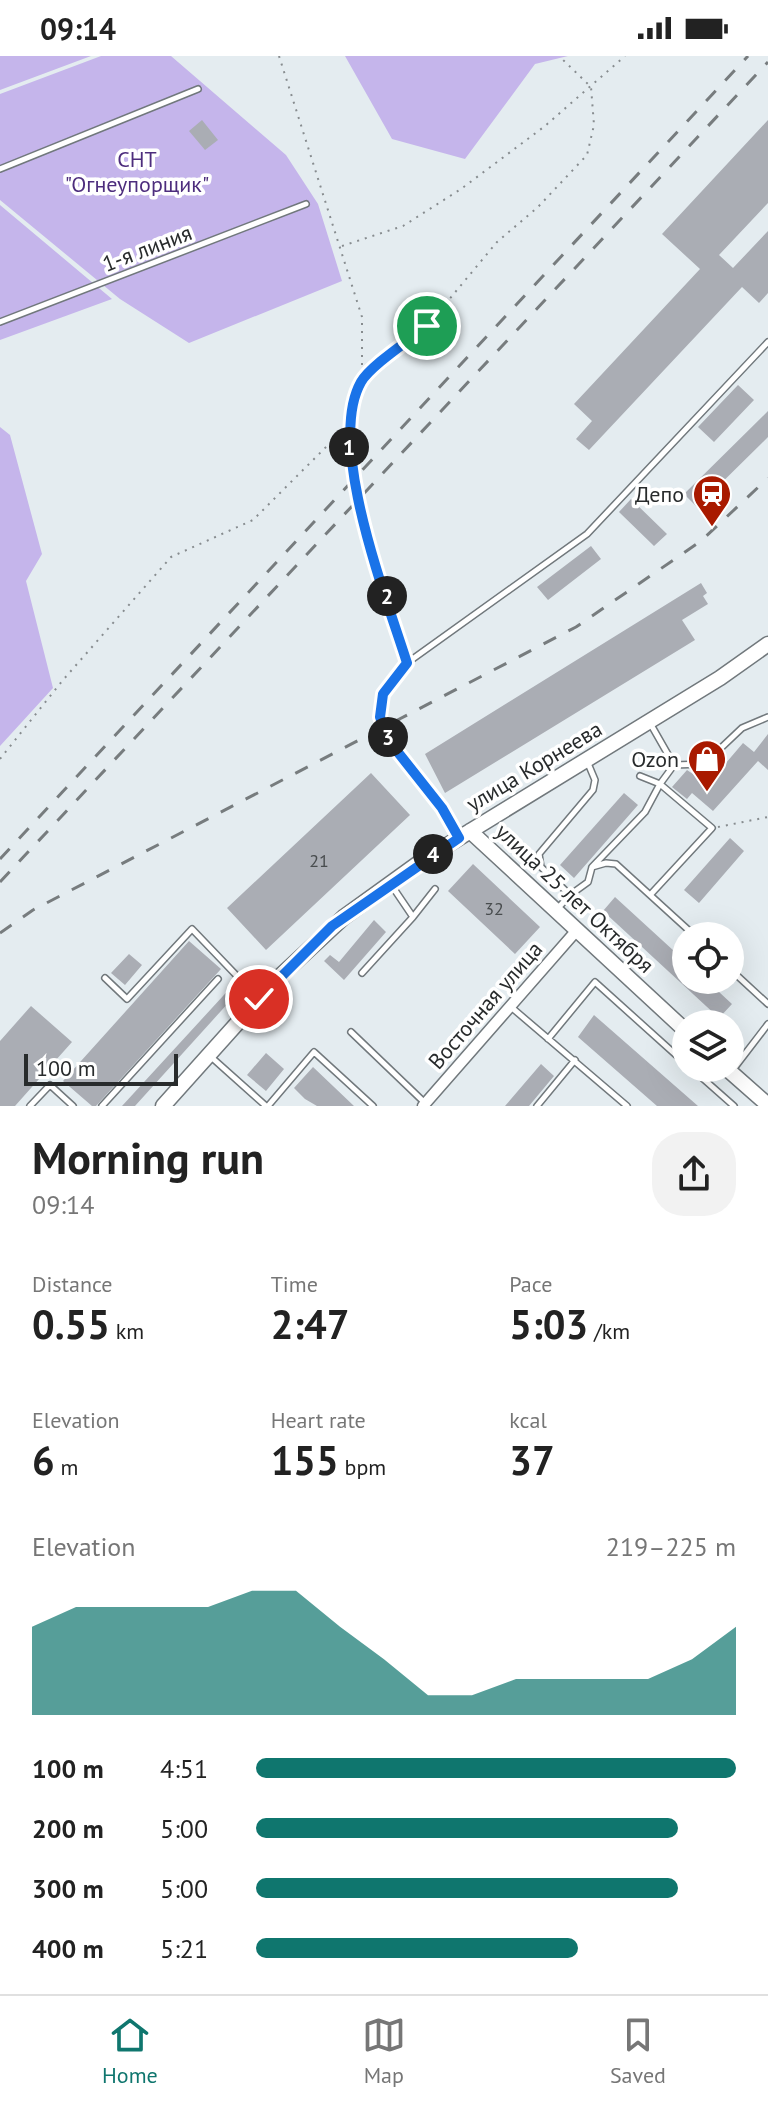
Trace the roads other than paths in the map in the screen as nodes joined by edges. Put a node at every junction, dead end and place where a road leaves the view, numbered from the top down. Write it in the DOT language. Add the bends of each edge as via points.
graph roads {
  1 [pos="198,89"];
  2 [pos="0,169"];
  3 [pos="306,204"];
  4 [pos="0,322"];
  5 [pos="768,342"];
  6 [pos="768,644"];
  7 [pos="768,717"];
  8 [pos="649,721"];
  9 [pos="587,760"];
  10 [pos="674,765"];
  11 [pos="640,776"];
  12 [pos="660,784"];
  13 [pos="464,834"];
  14 [pos="592,867"];
  15 [pos="390,883"];
  16 [pos="435,889"];
  17 [pos="651,894"];
  18 [pos="570,895"];
  19 [pos="556,910"];
  20 [pos="413,917"];
  21 [pos="680,922"];
  22 [pos="577,930"];
  23 [pos="362,973"];
  24 [pos="105,978"];
  25 [pos="218,979"];
  26 [pos="744,982"];
  27 [pos="259,999"];
  28 [pos="768,1004"];
  29 [pos="511,1007"];
  30 [pos="672,1018"];
  31 [pos="768,1024"];
  32 [pos="351,1032"];
  33 [pos="548,1039"];
  34 [pos="672,1051"];
  35 [pos="744,1052"];
  36 [pos="208,1055"];
  37 [pos="575,1060"];
  38 [pos="707,1082"];
  39 [pos="742,1082"];
  40 [pos="424,1105"];
  41 [pos="768,1105"];
  42 [pos="30,1106"];
  43 [pos="73,1106"];
  44 [pos="102,1106"];
  45 [pos="163,1106"];
  46 [pos="267,1106"];
  47 [pos="373,1106"];
  48 [pos="537,1106"];
  49 [pos="627,1106"];
  50 [pos="734,1106"];
  1 -- 2 [label="lane"];
  3 -- 4 [label="lane, 1-я линия"];
  5 -- 13 [label="lane" via="587,534 407,663 383,694 380,717 389,741"];
  6 -- 8 [label="street, улица Корнеева"];
  7 -- 10 [label="lane" via="742,728 704,764"];
  8 -- 9 [label="street, улица Корнеева"];
  8 -- 10 [label="lane"];
  9 -- 13 [label="street, улица Корнеева"];
  9 -- 18 [label="lane" via="596,782 593,790 539,854 541,867"];
  10 -- 12 [label="lane"];
  11 -- 12 [label="lane"];
  12 -- 14 [label="lane" via="645,812"];
  12 -- 17 [label="lane" via="712,828"];
  13 -- 15 [label="street, улица Корнеева"];
  13 -- 19 [label="street, улица 25 лет Октября"];
  14 -- 17 [label="lane" via="616,864"];
  14 -- 18 [label="lane" via="588,882"];
  15 -- 20 [label="lane"];
  15 -- 27 [label="street, улица Корнеева" via="318,939"];
  16 -- 20 [label="lane"];
  17 -- 21 [label="lane"];
  18 -- 19 [label="lane"];
  19 -- 22 [label="street, улица 25 лет Октября"];
  20 -- 23 [label="lane"];
  22 -- 29 [label="street, Восточная улица"];
  22 -- 30 [label="street, улица 25 лет Октября"];
  24 -- 27 [label="lane" via="127,999 192,929"];
  25 -- 44 [label="lane"];
  26 -- 28 [label="lane"];
  27 -- 36 [label="street, улица Корнеева"];
  29 -- 33 [label="lane"];
  29 -- 40 [label="street, Восточная улица"];
  31 -- 35 [label="lane"];
  32 -- 40 [label="lane"];
  33 -- 34 [label="lane" via="595,982"];
  33 -- 37 [label="lane"];
  36 -- 45 [label="street, улица Корнеева"];
  36 -- 46 [label="lane"];
  37 -- 48 [label="lane"];
  37 -- 49 [label="lane"];
  38 -- 50 [label="lane"];
  39 -- 41 [label="street"];
  42 -- 43 [label="lane" via="50,1085"];
  46 -- 47 [label="lane" via="314,1052"];
}
